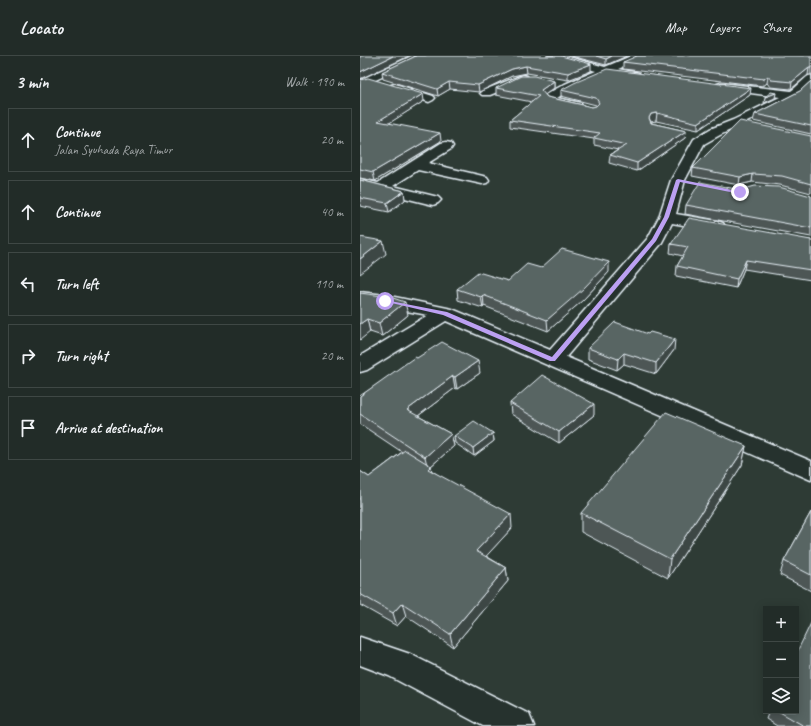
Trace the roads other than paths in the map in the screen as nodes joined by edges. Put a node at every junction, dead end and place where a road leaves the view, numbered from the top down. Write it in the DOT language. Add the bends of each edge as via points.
graph roads {
  1 [pos="420,56"];
  2 [pos="553,56"];
  3 [pos="640,56"];
  4 [pos="607,69"];
  5 [pos="648,77"];
  6 [pos="534,78"];
  7 [pos="811,78"];
  8 [pos="364,82"];
  9 [pos="555,83"];
  10 [pos="709,84"];
  11 [pos="569,86"];
  12 [pos="486,93"];
  13 [pos="793,95"];
  14 [pos="811,97"];
  15 [pos="429,98"];
  16 [pos="585,107"];
  17 [pos="737,123"];
  18 [pos="758,128"];
  19 [pos="446,146"];
  20 [pos="416,165"];
  21 [pos="482,180"];
  22 [pos="678,180"];
  23 [pos="360,183"];
  24 [pos="694,183"];
  25 [pos="380,188"];
  26 [pos="433,200"];
  27 [pos="667,217"];
  28 [pos="729,228"];
  29 [pos="360,298"];
  30 [pos="445,313"];
  31 [pos="553,360"];
  32 [pos="360,365"];
  33 [pos="811,471"];
  34 [pos="360,651"];
  35 [pos="517,726"];
  1 -- 8 [label="street"];
  2 -- 4 [label="street"];
  3 -- 4 [label="street"];
  4 -- 5 [label="street" via="621,74"];
  4 -- 11 [label="street"];
  6 -- 12 [label="street" via="517,79"];
  7 -- 13 [label="street"];
  8 -- 15 [label="street" via="402,89"];
  9 -- 11 [label="street"];
  10 -- 13 [label="street"];
  11 -- 16 [label="street" via="549,99"];
  13 -- 14 [label="street"];
  13 -- 17 [label="street"];
  17 -- 18 [label="street"];
  17 -- 22 [label="street" via="698,136 699,142"];
  19 -- 20 [label="street"];
  20 -- 21 [label="street"];
  20 -- 25 [label="street"];
  22 -- 24 [label="street"];
  22 -- 27 [label="street"];
  23 -- 25 [label="street"];
  25 -- 26 [label="street"];
  27 -- 28 [label="street"];
  27 -- 31 [label="street" via="655,240"];
  29 -- 30 [label="street"];
  30 -- 31 [label="street"];
  30 -- 32 [label="street"];
  31 -- 33 [label="street"];
  34 -- 35 [label="street" via="399,665"];
}
